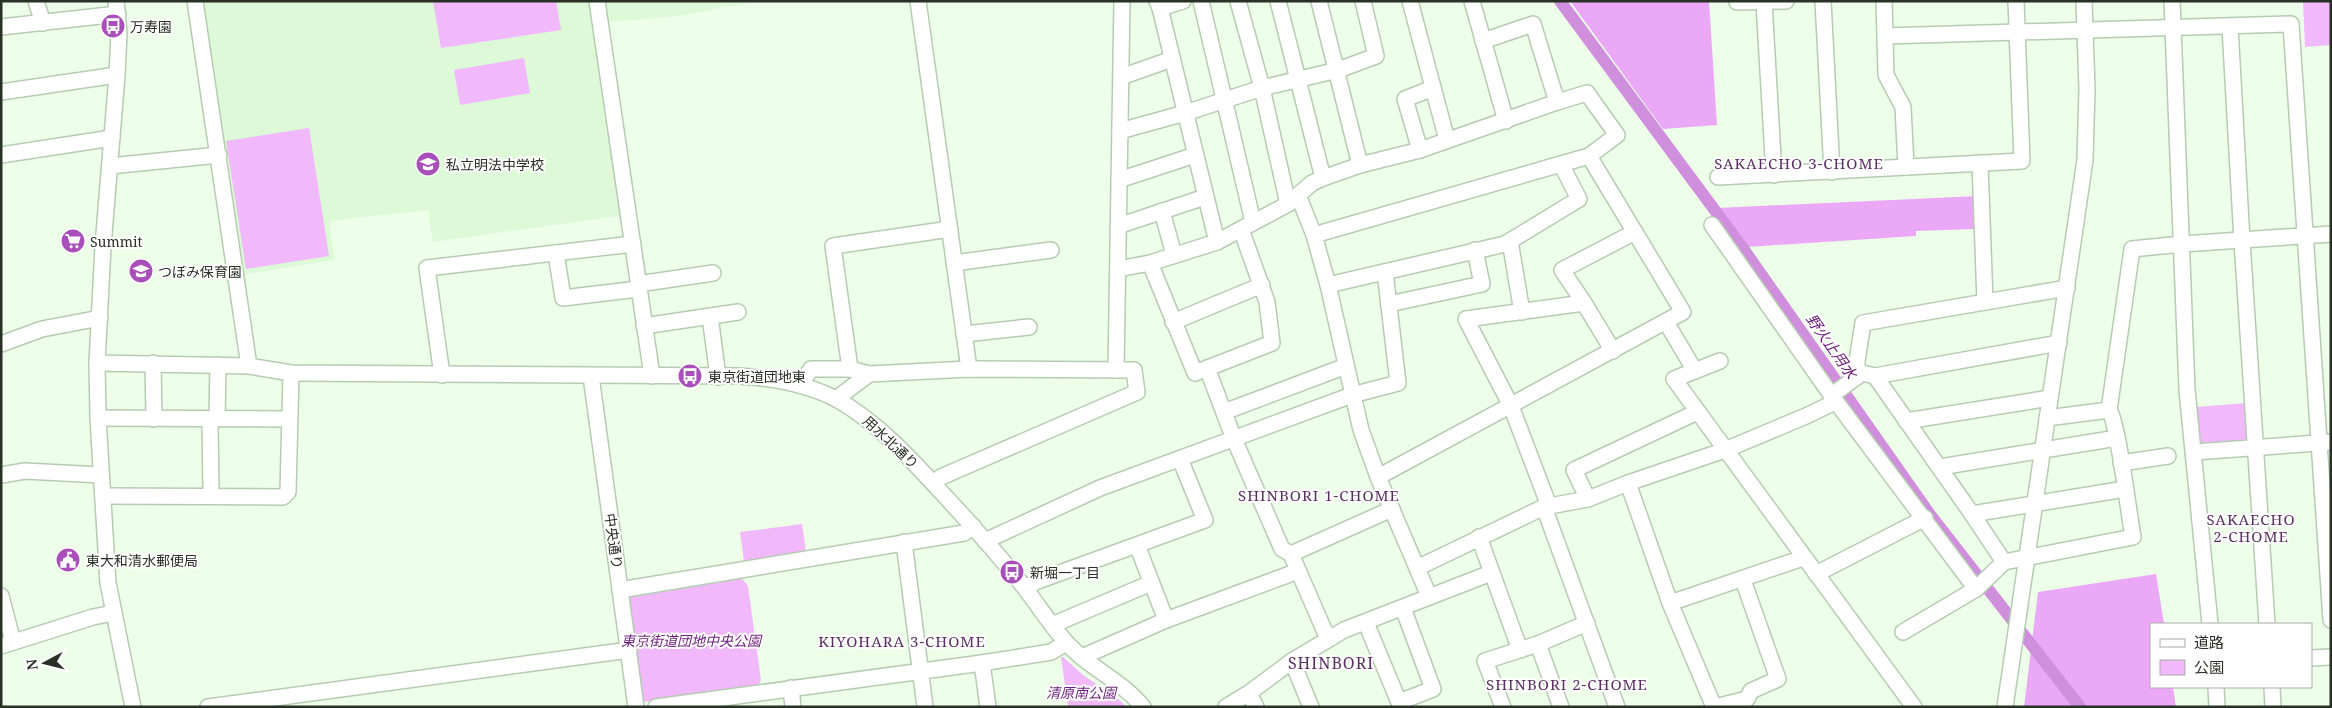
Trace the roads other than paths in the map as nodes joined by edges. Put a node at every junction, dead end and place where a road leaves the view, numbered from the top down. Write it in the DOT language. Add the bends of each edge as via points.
graph roads {
  1 [pos="36,1"];
  2 [pos="196,1"];
  3 [pos="597,1"];
  4 [pos="918,1"];
  5 [pos="1122,1"];
  6 [pos="1182,1"];
  7 [pos="1201,1"];
  8 [pos="1238,1"];
  9 [pos="1278,1"];
  10 [pos="1319,1"];
  11 [pos="1363,1"];
  12 [pos="1410,1"];
  13 [pos="1472,1"];
  14 [pos="1786,1"];
  15 [pos="1823,1"];
  16 [pos="1884,1"];
  17 [pos="2016,1"];
  18 [pos="2084,1"];
  19 [pos="2172,1"];
  20 [pos="1737,2"];
  21 [pos="1764,2"];
  22 [pos="1159,5"];
  23 [pos="117,8"];
  24 [pos="43,23"];
  25 [pos="2230,27"];
  26 [pos="1,28"];
  27 [pos="2173,28"];
  28 [pos="2086,31"];
  29 [pos="2018,33"];
  30 [pos="1886,36"];
  31 [pos="1483,41"];
  32 [pos="1172,58"];
  33 [pos="1338,70"];
  34 [pos="117,75"];
  35 [pos="1121,77"];
  36 [pos="1298,78"];
  37 [pos="1262,88"];
  38 [pos="1433,88"];
  39 [pos="1,92"];
  40 [pos="1224,100"];
  41 [pos="1557,102"];
  42 [pos="1185,114"];
  43 [pos="1506,121"];
  44 [pos="1120,131"];
  45 [pos="112,138"];
  46 [pos="1447,140"];
  47 [pos="1420,150"];
  48 [pos="1,155"];
  49 [pos="219,155"];
  50 [pos="1195,155"];
  51 [pos="1590,156"];
  52 [pos="1980,163"];
  53 [pos="1561,164"];
  54 [pos="110,166"];
  55 [pos="1360,166"];
  56 [pos="1906,167"];
  57 [pos="1832,172"];
  58 [pos="1774,175"];
  59 [pos="1718,177"];
  60 [pos="1323,178"];
  61 [pos="1119,180"];
  62 [pos="1205,197"];
  63 [pos="1293,199"];
  64 [pos="1162,211"];
  65 [pos="1247,225"];
  66 [pos="1712,225"];
  67 [pos="1118,226"];
  68 [pos="950,229"];
  69 [pos="1635,232"];
  70 [pos="2331,234"];
  71 [pos="1314,235"];
  72 [pos="2306,236"];
  73 [pos="1510,241"];
  74 [pos="2242,241"];
  75 [pos="1217,242"];
  76 [pos="633,244"];
  77 [pos="2182,244"];
  78 [pos="1051,250"];
  79 [pos="1475,250"];
  80 [pos="556,254"];
  81 [pos="1174,255"];
  82 [pos="954,263"];
  83 [pos="1150,263"];
  84 [pos="1118,269"];
  85 [pos="1385,272"];
  86 [pos="712,273"];
  87 [pos="1262,285"];
  88 [pos="1328,285"];
  89 [pos="638,287"];
  90 [pos="2067,288"];
  91 [pos="1985,302"];
  92 [pos="1584,303"];
  93 [pos="1390,304"];
  94 [pos="738,312"];
  95 [pos="1522,312"];
  96 [pos="710,316"];
  97 [pos="100,318"];
  98 [pos="1174,322"];
  99 [pos="1666,322"];
  100 [pos="644,326"];
  101 [pos="1029,327"];
  102 [pos="964,334"];
  103 [pos="2059,343"];
  104 [pos="1,344"];
  105 [pos="1613,351"];
  106 [pos="1720,361"];
  107 [pos="97,363"];
  108 [pos="154,363"];
  109 [pos="218,365"];
  110 [pos="249,366"];
  111 [pos="1346,366"];
  112 [pos="1207,368"];
  113 [pos="850,369"];
  114 [pos="969,369"];
  115 [pos="1116,370"];
  116 [pos="1695,371"];
  117 [pos="291,374"];
  118 [pos="869,374"];
  119 [pos="447,375"];
  120 [pos="591,376"];
  121 [pos="652,376"];
  122 [pos="1875,376"];
  123 [pos="718,377"];
  124 [pos="800,385"];
  125 [pos="1843,388"];
  126 [pos="1352,395"];
  127 [pos="2050,398"];
  128 [pos="836,400"];
  129 [pos="1511,406"];
  130 [pos="2108,410"];
  131 [pos="1224,412"];
  132 [pos="1697,412"];
  133 [pos="98,418"];
  134 [pos="2048,418"];
  135 [pos="154,419"];
  136 [pos="289,419"];
  137 [pos="214,420"];
  138 [pos="1906,421"];
  139 [pos="2117,438"];
  140 [pos="1234,439"];
  141 [pos="2325,443"];
  142 [pos="2255,448"];
  143 [pos="1725,450"];
  144 [pos="2042,451"];
  145 [pos="2195,452"];
  146 [pos="2168,456"];
  147 [pos="1180,459"];
  148 [pos="2121,463"];
  149 [pos="1940,467"];
  150 [pos="1,475"];
  151 [pos="101,475"];
  152 [pos="1378,477"];
  153 [pos="933,483"];
  154 [pos="1628,483"];
  155 [pos="2125,489"];
  156 [pos="103,496"];
  157 [pos="211,496"];
  158 [pos="1588,499"];
  159 [pos="2034,505"];
  160 [pos="1547,507"];
  161 [pos="1392,509"];
  162 [pos="1972,514"];
  163 [pos="1925,518"];
  164 [pos="973,526"];
  165 [pos="1479,537"];
  166 [pos="985,541"];
  167 [pos="904,542"];
  168 [pos="1137,545"];
  169 [pos="1291,554"];
  170 [pos="1803,558"];
  171 [pos="2027,559"];
  172 [pos="2004,562"];
  173 [pos="1417,568"];
  174 [pos="1298,571"];
  175 [pos="1491,573"];
  176 [pos="1816,574"];
  177 [pos="1743,580"];
  178 [pos="1151,583"];
  179 [pos="1979,585"];
  180 [pos="1026,589"];
  181 [pos="620,590"];
  182 [pos="1,596"];
  183 [pos="1429,596"];
  184 [pos="1670,603"];
  185 [pos="1403,608"];
  186 [pos="113,613"];
  187 [pos="1166,620"];
  188 [pos="2331,620"];
  189 [pos="1366,623"];
  190 [pos="1587,623"];
  191 [pos="2210,623"];
  192 [pos="2267,623"];
  193 [pos="1052,625"];
  194 [pos="1903,632"];
  195 [pos="1328,639"];
  196 [pos="1066,643"];
  197 [pos="7,644"];
  198 [pos="1538,644"];
  199 [pos="629,650"];
  200 [pos="1520,650"];
  201 [pos="1082,657"];
  202 [pos="2312,658"];
  203 [pos="2331,658"];
  204 [pos="1292,661"];
  205 [pos="982,663"];
  206 [pos="920,670"];
  207 [pos="791,688"];
  208 [pos="2216,688"];
  209 [pos="2272,688"];
  210 [pos="1249,693"];
  211 [pos="1749,703"];
  212 [pos="1400,705"];
  213 [pos="133,707"];
  214 [pos="208,707"];
  215 [pos="636,707"];
  216 [pos="656,707"];
  217 [pos="793,707"];
  218 [pos="925,707"];
  219 [pos="988,707"];
  220 [pos="1143,707"];
  221 [pos="1226,707"];
  222 [pos="1256,707"];
  223 [pos="1311,707"];
  224 [pos="1503,707"];
  225 [pos="1561,707"];
  226 [pos="1617,707"];
  227 [pos="1715,707"];
  228 [pos="1914,707"];
  229 [pos="2005,707"];
  230 [pos="2217,707"];
  231 [pos="2273,707"];
  1 -- 24 [label="street"];
  2 -- 49 [label="street"];
  3 -- 76 [label="street"];
  4 -- 68 [label="street"];
  5 -- 35 [label="street"];
  6 -- 22 [label="street"];
  7 -- 40 [label="street"];
  8 -- 37 [label="street"];
  9 -- 36 [label="street"];
  10 -- 33 [label="street"];
  11 -- 33 [label="street" via="1376,56"];
  12 -- 38 [label="street"];
  13 -- 31 [label="street"];
  14 -- 21 [label="street"];
  15 -- 57 [label="street"];
  16 -- 30 [label="street"];
  17 -- 29 [label="street"];
  18 -- 28 [label="street"];
  19 -- 27 [label="street"];
  20 -- 21 [label="street"];
  21 -- 58 [label="street"];
  22 -- 32 [label="street"];
  23 -- 24 [label="street"];
  23 -- 34 [label="street"];
  24 -- 26 [label="street"];
  25 -- 27 [label="street"];
  25 -- 72 [label="street" via="2290,24"];
  25 -- 74 [label="street"];
  27 -- 28 [label="street"];
  27 -- 77 [label="street"];
  28 -- 29 [label="street"];
  28 -- 90 [label="street" via="2085,160"];
  29 -- 30 [label="street"];
  29 -- 52 [label="street" via="2022,162"];
  30 -- 56 [label="street" via="1886,75 1903,107"];
  31 -- 41 [label="street" via="1533,24"];
  31 -- 43 [label="street"];
  32 -- 35 [label="street"];
  32 -- 42 [label="street"];
  33 -- 36 [label="street"];
  33 -- 55 [label="street"];
  34 -- 39 [label="street"];
  34 -- 45 [label="street"];
  35 -- 44 [label="street"];
  36 -- 37 [label="street"];
  36 -- 60 [label="street"];
  37 -- 40 [label="street"];
  37 -- 63 [label="street"];
  38 -- 46 [label="street"];
  38 -- 47 [label="street" via="1406,98"];
  40 -- 42 [label="street"];
  40 -- 65 [label="street"];
  41 -- 43 [label="street"];
  41 -- 51 [label="street" via="1587,93 1617,135"];
  42 -- 44 [label="street"];
  42 -- 50 [label="street"];
  43 -- 46 [label="street"];
  44 -- 61 [label="street"];
  45 -- 48 [label="street"];
  45 -- 54 [label="street"];
  46 -- 47 [label="street"];
  47 -- 55 [label="street"];
  49 -- 54 [label="street"];
  49 -- 110 [label="street"];
  50 -- 61 [label="street"];
  50 -- 62 [label="street"];
  51 -- 53 [label="street"];
  51 -- 69 [label="street"];
  52 -- 56 [label="street"];
  52 -- 91 [label="street"];
  53 -- 71 [label="street"];
  53 -- 73 [label="street" via="1580,199"];
  54 -- 97 [label="street"];
  55 -- 60 [label="street"];
  56 -- 57 [label="street"];
  57 -- 58 [label="street"];
  58 -- 59 [label="street"];
  60 -- 63 [label="street"];
  61 -- 67 [label="street"];
  62 -- 64 [label="street"];
  62 -- 75 [label="street"];
  63 -- 65 [label="street"];
  63 -- 71 [label="street"];
  64 -- 67 [label="street"];
  64 -- 81 [label="street"];
  65 -- 75 [label="street"];
  65 -- 87 [label="street"];
  66 -- 125 [label="street"];
  67 -- 84 [label="street"];
  68 -- 82 [label="street"];
  68 -- 113 [label="street" via="833,246"];
  69 -- 92 [label="street" via="1562,270"];
  69 -- 99 [label="street" via="1683,312"];
  70 -- 72 [label="street"];
  71 -- 88 [label="street"];
  72 -- 74 [label="street"];
  72 -- 141 [label="street"];
  73 -- 79 [label="street"];
  73 -- 95 [label="street"];
  74 -- 77 [label="street"];
  74 -- 142 [label="street"];
  75 -- 81 [label="street"];
  76 -- 80 [label="street"];
  76 -- 89 [label="street"];
  77 -- 130 [label="street" via="2132,249"];
  77 -- 145 [label="street" via="2187,390"];
  78 -- 82 [label="street"];
  79 -- 85 [label="street"];
  79 -- 93 [label="street" via="1482,284"];
  80 -- 89 [label="street" via="563,298"];
  80 -- 119 [label="street" via="427,268"];
  81 -- 83 [label="street"];
  82 -- 102 [label="street"];
  83 -- 84 [label="street"];
  83 -- 98 [label="street"];
  84 -- 115 [label="street"];
  85 -- 88 [label="street"];
  85 -- 93 [label="street"];
  86 -- 89 [label="street"];
  87 -- 98 [label="street"];
  87 -- 112 [label="street" via="1272,343"];
  88 -- 111 [label="street"];
  89 -- 100 [label="street"];
  90 -- 91 [label="street"];
  90 -- 103 [label="street"];
  91 -- 125 [label="street" via="1863,323 1857,361"];
  92 -- 95 [label="street"];
  92 -- 105 [label="street"];
  93 -- 126 [label="street" via="1398,383"];
  94 -- 96 [label="street"];
  95 -- 129 [label="street" via="1466,319"];
  96 -- 100 [label="street"];
  96 -- 123 [label="street"];
  97 -- 104 [label="street" via="42,329"];
  97 -- 107 [label="street"];
  98 -- 112 [label="street" via="1195,372"];
  99 -- 105 [label="street"];
  99 -- 116 [label="street"];
  100 -- 121 [label="street"];
  101 -- 102 [label="street"];
  102 -- 114 [label="street"];
  103 -- 122 [label="street"];
  103 -- 127 [label="street"];
  105 -- 129 [label="street"];
  106 -- 116 [label="street"];
  107 -- 108 [label="street, 用水北通り"];
  107 -- 133 [label="street"];
  108 -- 109 [label="street, 用水北通り"];
  108 -- 135 [label="street"];
  109 -- 110 [label="street, 用水北通り"];
  109 -- 137 [label="street"];
  110 -- 117 [label="street, 用水北通り"];
  111 -- 126 [label="street"];
  111 -- 131 [label="street"];
  112 -- 131 [label="street"];
  113 -- 118 [label="street"];
  113 -- 124 [label="street" via="811,369"];
  114 -- 115 [label="street"];
  114 -- 118 [label="street"];
  115 -- 153 [label="street" via="1134,370 1137,392"];
  116 -- 132 [label="street" via="1674,380"];
  117 -- 119 [label="street, 用水北通り"];
  117 -- 136 [label="street"];
  118 -- 128 [label="street"];
  119 -- 120 [label="street, 用水北通り"];
  120 -- 121 [label="street, 用水北通り"];
  120 -- 181 [label="street, 中央通り"];
  121 -- 123 [label="street, 用水北通り"];
  122 -- 125 [label="street" via="1862,373"];
  122 -- 138 [label="street"];
  123 -- 124 [label="street, 用水北通り" via="759,377"];
  124 -- 128 [label="street, 用水北通り"];
  125 -- 143 [label="street" via="1829,405"];
  125 -- 163 [label="street"];
  126 -- 140 [label="street"];
  126 -- 152 [label="street"];
  127 -- 134 [label="street"];
  127 -- 138 [label="street"];
  128 -- 153 [label="street, 用水北通り" via="878,428"];
  129 -- 152 [label="street"];
  129 -- 160 [label="street"];
  130 -- 134 [label="street"];
  130 -- 139 [label="street" via="2112,414"];
  131 -- 140 [label="street"];
  132 -- 143 [label="street"];
  132 -- 158 [label="street" via="1574,470"];
  133 -- 135 [label="street"];
  133 -- 151 [label="street"];
  134 -- 144 [label="street"];
  135 -- 137 [label="street"];
  136 -- 137 [label="street"];
  136 -- 157 [label="street" via="288,492 278,499"];
  137 -- 157 [label="street"];
  138 -- 149 [label="street"];
  139 -- 144 [label="street"];
  139 -- 148 [label="street"];
  140 -- 147 [label="street"];
  140 -- 169 [label="street" via="1282,549"];
  141 -- 142 [label="street"];
  141 -- 188 [label="street"];
  142 -- 145 [label="street"];
  142 -- 192 [label="street"];
  143 -- 154 [label="street"];
  143 -- 170 [label="street"];
  144 -- 149 [label="street"];
  144 -- 159 [label="street"];
  145 -- 191 [label="street"];
  146 -- 148 [label="street"];
  147 -- 166 [label="street" via="1100,488"];
  147 -- 168 [label="street" via="1205,520"];
  148 -- 155 [label="street"];
  149 -- 162 [label="street"];
  150 -- 151 [label="street" via="25,470"];
  151 -- 156 [label="street"];
  152 -- 161 [label="street"];
  153 -- 164 [label="street, 用水北通り"];
  154 -- 158 [label="street"];
  154 -- 184 [label="street"];
  155 -- 159 [label="street"];
  155 -- 171 [label="street" via="2133,538"];
  156 -- 157 [label="street"];
  156 -- 186 [label="street"];
  158 -- 160 [label="street"];
  159 -- 162 [label="street"];
  159 -- 171 [label="street"];
  160 -- 165 [label="street"];
  160 -- 190 [label="street"];
  161 -- 169 [label="street"];
  161 -- 173 [label="street"];
  162 -- 172 [label="street"];
  163 -- 176 [label="street"];
  163 -- 179 [label="street"];
  164 -- 166 [label="street, 用水北通り"];
  164 -- 167 [label="street" via="964,533"];
  165 -- 173 [label="street"];
  165 -- 175 [label="street"];
  166 -- 180 [label="street, 用水北通り"];
  167 -- 181 [label="street"];
  167 -- 206 [label="street"];
  168 -- 178 [label="street"];
  168 -- 180 [label="street" via="1035,582"];
  169 -- 174 [label="street"];
  170 -- 176 [label="street"];
  170 -- 177 [label="street"];
  171 -- 172 [label="street"];
  171 -- 229 [label="street"];
  172 -- 179 [label="street"];
  173 -- 183 [label="street"];
  174 -- 187 [label="street"];
  174 -- 195 [label="street"];
  175 -- 183 [label="street"];
  175 -- 200 [label="street"];
  176 -- 228 [label="street"];
  177 -- 184 [label="street"];
  177 -- 211 [label="street" via="1778,679 1751,692"];
  178 -- 187 [label="street"];
  178 -- 193 [label="street"];
  179 -- 194 [label="street"];
  180 -- 193 [label="street, 用水北通り"];
  181 -- 199 [label="street, 中央通り"];
  182 -- 197 [label="street"];
  183 -- 185 [label="street"];
  184 -- 227 [label="street"];
  185 -- 189 [label="street"];
  185 -- 212 [label="street" via="1434,688"];
  186 -- 197 [label="street"];
  186 -- 213 [label="street"];
  187 -- 201 [label="street"];
  189 -- 195 [label="street"];
  189 -- 212 [label="street"];
  190 -- 198 [label="street"];
  190 -- 226 [label="street"];
  193 -- 196 [label="street, 用水北通り"];
  195 -- 204 [label="street"];
  196 -- 201 [label="street, 用水北通り"];
  196 -- 205 [label="street" via="1051,652"];
  198 -- 200 [label="street"];
  198 -- 225 [label="street"];
  199 -- 214 [label="street"];
  199 -- 215 [label="street, 中央通り"];
  200 -- 224 [label="street" via="1485,661"];
  201 -- 220 [label="street, 用水北通り" via="1120,684"];
  202 -- 203 [label="street"];
  204 -- 210 [label="street"];
  204 -- 223 [label="street"];
  205 -- 206 [label="street"];
  205 -- 219 [label="street"];
  206 -- 207 [label="street"];
  206 -- 218 [label="street"];
  207 -- 216 [label="street"];
  207 -- 217 [label="street"];
  208 -- 230 [label="street"];
  209 -- 231 [label="street"];
  210 -- 221 [label="street"];
  210 -- 222 [label="street"];
  211 -- 227 [label="street"];
}
